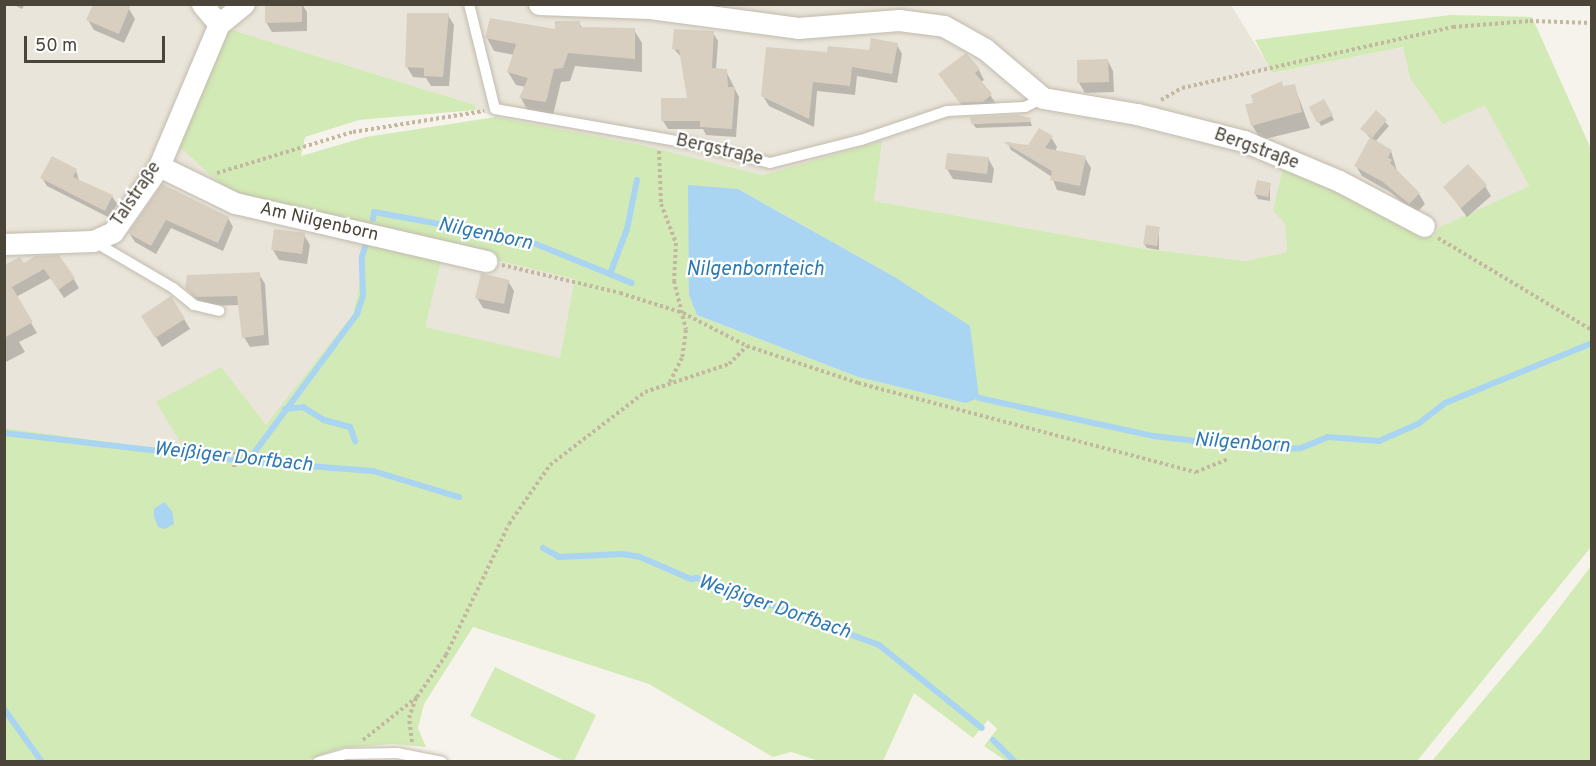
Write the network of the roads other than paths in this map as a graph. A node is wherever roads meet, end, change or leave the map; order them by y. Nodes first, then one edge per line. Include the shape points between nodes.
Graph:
1 (202, 4) edge
2 (244, 4) edge
3 (469, 4) edge
4 (539, 4) edge
5 (219, 24) junction
6 (1043, 98) junction
7 (159, 166) junction
8 (1424, 226) road end
9 (93, 241) junction
10 (4, 244) edge
11 (486, 261) road end
12 (219, 311) dead end
13 (318, 762) edge
14 (442, 762) edge

1 - 5 street
2 - 5 street, Talstraße
3 - 6 lane, Bergstraße via 495,108 770,163 947,111 1025,108
4 - 6 street via 650,8 798,28 899,20 944,26 985,49
5 - 7 street, Talstraße
6 - 8 street, Bergstraße via 1137,114 1244,141 1340,181
7 - 9 street, Talstraße via 113,232
7 - 11 street, Am Nilgenborn via 235,203
9 - 10 street, Talstraße
9 - 12 lane via 173,288 194,306
13 - 14 lane via 346,754 397,753

